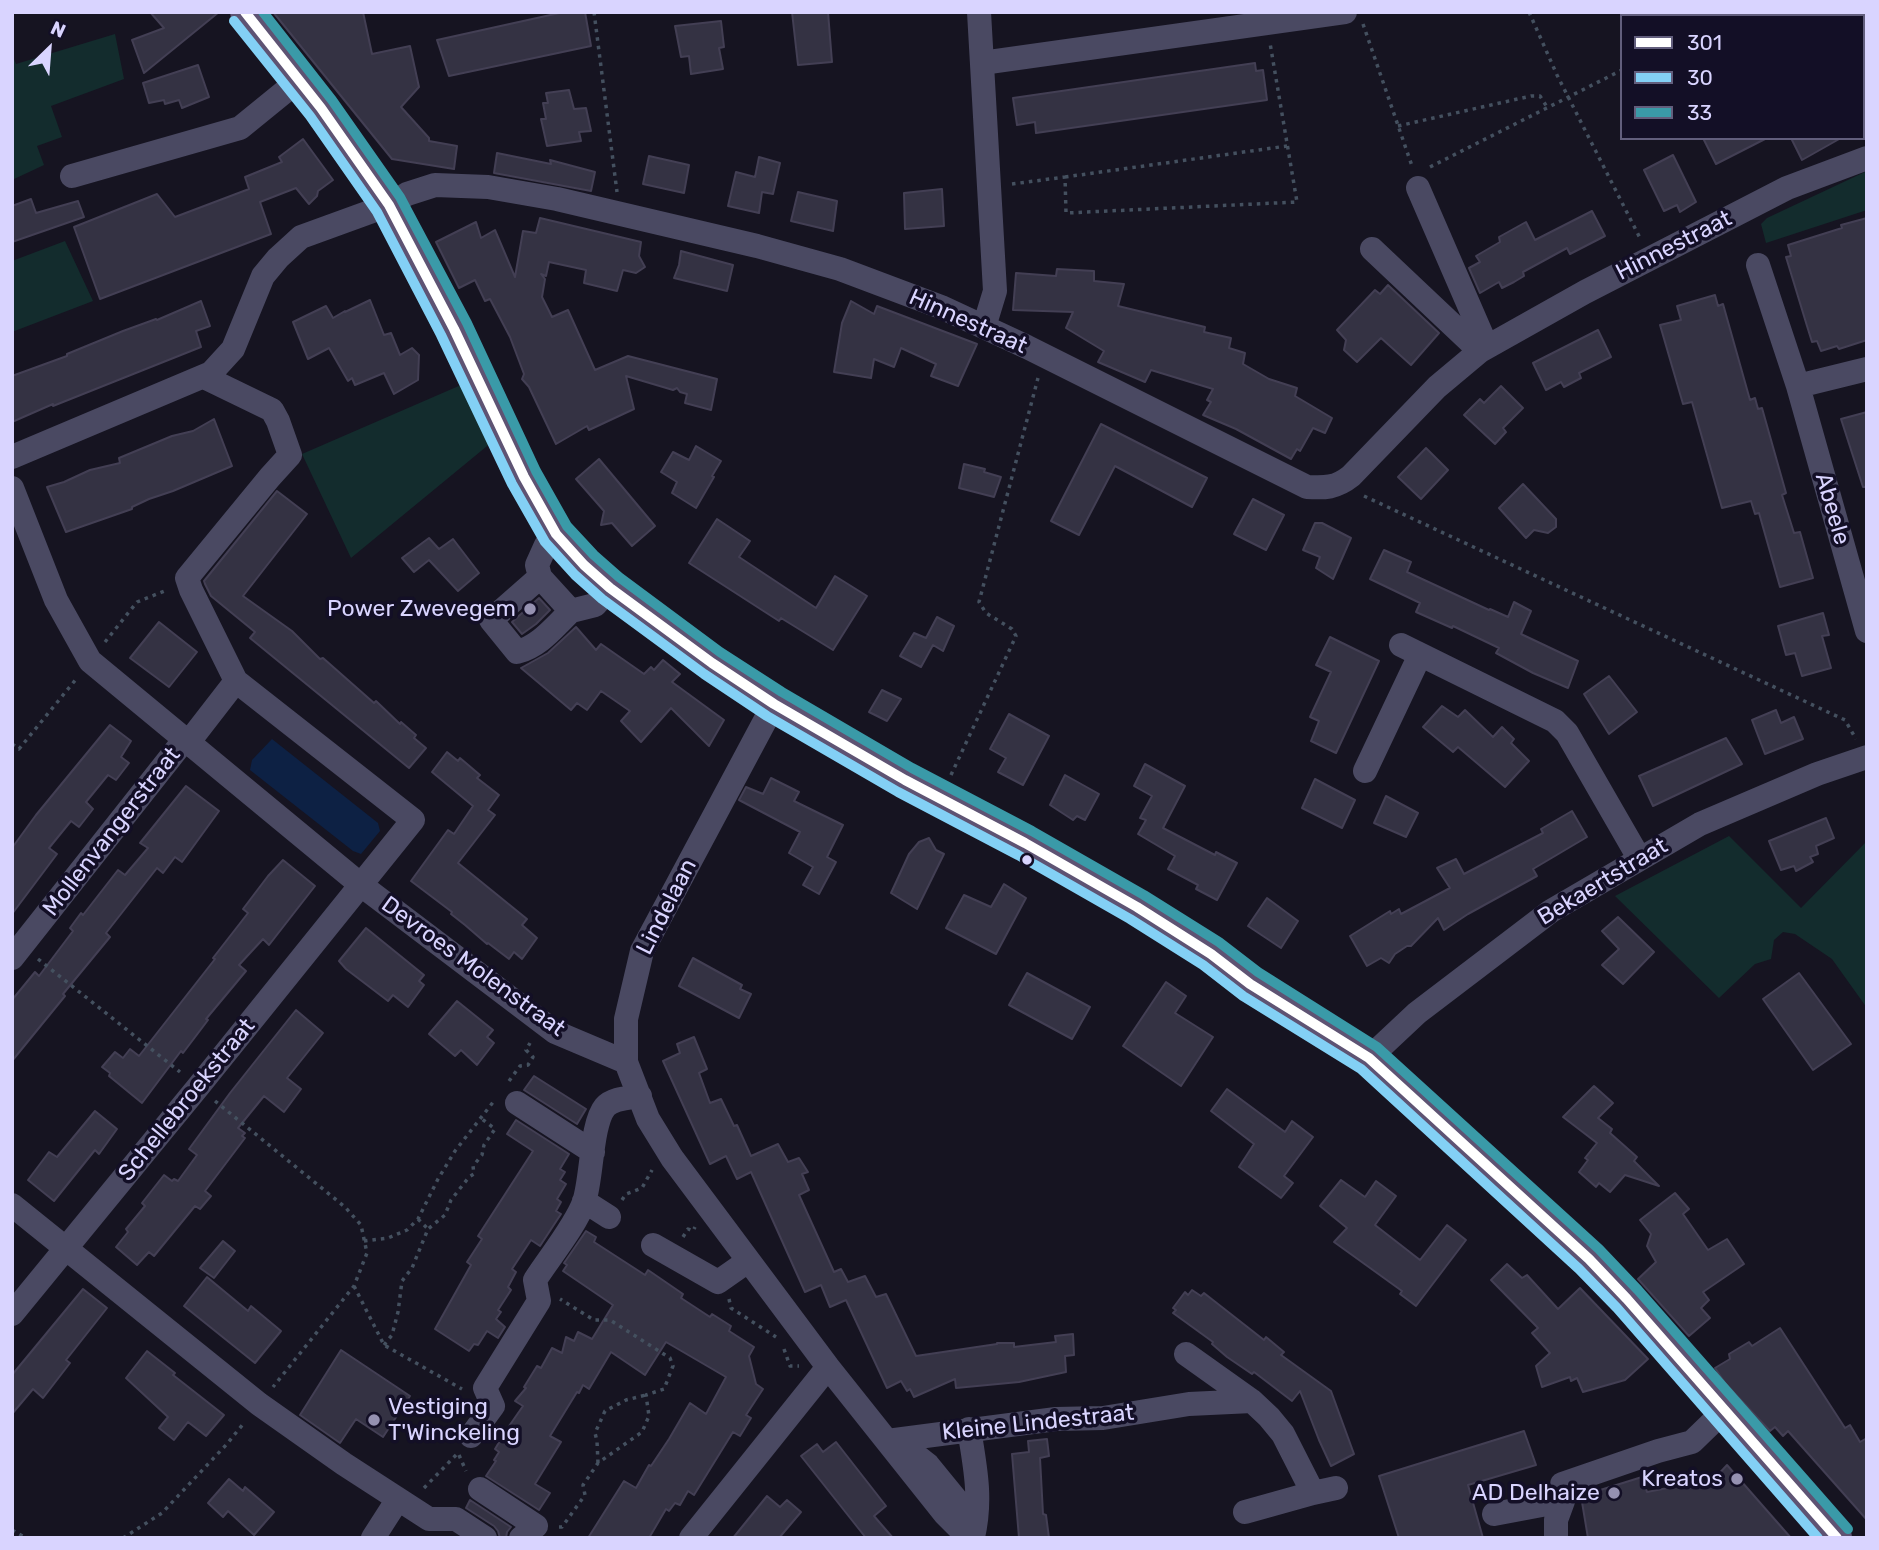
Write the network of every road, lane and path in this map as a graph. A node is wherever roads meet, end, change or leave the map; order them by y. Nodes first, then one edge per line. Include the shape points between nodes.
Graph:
1 (244, 12) edge
2 (594, 12) edge
3 (979, 12) edge
4 (1345, 12) edge
5 (1359, 12) edge
6 (1529, 12) edge
7 (1267, 23) junction
8 (982, 63) junction
9 (1620, 71) edge
10 (299, 80) junction
11 (1568, 97) junction
12 (1547, 107) junction
13 (1398, 126) junction
14 (1287, 146) junction
15 (1867, 158) edge
16 (72, 176) dead end
17 (1065, 177) junction
18 (1417, 181) junction
19 (989, 187) junction
20 (389, 205) junction
21 (620, 215) junction
22 (1372, 249) dead end
23 (1650, 258) junction
24 (1758, 265) dead end
25 (984, 327) junction
26 (1484, 349) junction
27 (1044, 355) junction
28 (1867, 369) edge
29 (204, 377) junction
30 (1798, 386) junction
31 (12, 457) edge
32 (1340, 485) junction
33 (12, 488) edge
34 (556, 534) junction
35 (540, 577) junction
36 (187, 578) junction
37 (610, 587) junction
38 (571, 611) junction
39 (1867, 631) edge
40 (90, 661) junction
41 (236, 681) junction
42 (774, 704) junction
43 (186, 741) junction
44 (12, 744) edge
45 (1864, 752) edge
46 (1366, 771) dead end
47 (940, 798) junction
48 (1639, 858) junction
49 (361, 886) junction
50 (17, 952) edge
51 (542, 1023) junction
52 (1369, 1058) junction
53 (626, 1062) junction
54 (198, 1087) junction
55 (508, 1093) junction
56 (640, 1097) junction
57 (482, 1118) junction
58 (665, 1147) junction
59 (593, 1152) junction
60 (584, 1201) junction
61 (12, 1205) edge
62 (708, 1207) junction
63 (609, 1217) joint
64 (418, 1219) junction
65 (428, 1229) junction
66 (364, 1241) junction
67 (64, 1248) junction
68 (663, 1251) joint
69 (748, 1261) junction
70 (537, 1285) junction
71 (354, 1286) junction
72 (723, 1286) junction
73 (12, 1314) edge
74 (384, 1345) junction
75 (1186, 1354) dead end
76 (828, 1367) junction
77 (1210, 1371) junction
78 (646, 1395) junction
79 (1252, 1401) junction
80 (259, 1404) junction
81 (1189, 1404) junction
82 (493, 1406) junction
83 (1724, 1411) junction
84 (969, 1429) junction
85 (471, 1436) joint
86 (887, 1441) junction
87 (598, 1463) junction
88 (480, 1489) dead end
89 (1563, 1501) junction
90 (403, 1502) junction
91 (1245, 1512) dead end
92 (1494, 1514) dead end
93 (12, 1530) edge
94 (528, 1532) edge
95 (26, 1538) edge
96 (123, 1538) edge
97 (373, 1538) edge
98 (485, 1538) edge
99 (691, 1538) edge
100 (971, 1538) edge
101 (1556, 1538) edge
102 (1836, 1538) edge

1 - 10 main road
2 - 21 path
3 - 8 street
4 - 7 street
5 - 13 path
6 - 11 path
7 - 8 street
7 - 14 path
8 - 19 street
9 - 11 path
10 - 16 street via 240,128
10 - 20 main road
11 - 12 path
11 - 23 path
12 - 13 path via 1541,96 1531,96
12 - 18 path
13 - 18 path
14 - 17 path
14 - 17 path via 1297,202 1066,213
15 - 23 street, Hinnestraat via 1787,188
17 - 19 path
18 - 26 street
19 - 25 street via 995,291
20 - 21 street, Hinnestraat via 407,194 448,185 556,199
20 - 29 street, Hinnestraat via 301,237 278,258 263,276 233,349
20 - 34 main road
21 - 25 street, Hinnestraat via 840,269
22 - 26 street
23 - 26 street, Hinnestraat
24 - 30 street, Abeele
25 - 27 street, Hinnestraat
26 - 32 street, Hinnestraat via 1437,387
27 - 32 street, Hinnestraat via 1307,487
27 - 47 path via 979,602 1016,636
28 - 30 street
29 - 31 street
29 - 36 street via 272,410 290,455
30 - 39 street, Abeele
32 - 45 path via 1845,720
33 - 40 street, Devroes Molenstraat via 56,600
34 - 35 street via 537,565
34 - 37 main road
35 - 38 street
35 - 38 street via 491,620 517,652 540,641
36 - 40 path via 136,602
36 - 41 street
37 - 38 street via 595,605
37 - 42 main road
40 - 43 street, Devroes Molenstraat
40 - 44 path via 19,749
41 - 43 street
41 - 49 street, Devroes Molenstraat via 413,820
42 - 47 main road
42 - 53 street, Lindelaan via 642,951 626,1019
43 - 49 street, Devroes Molenstraat
43 - 50 street, Mollenvangerstraat
45 - 48 street, Bekaertstraat via 1700,824
46 - 48 street via 1410,650 1555,721 1567,733
47 - 52 main road via 1137,907
48 - 52 street, Bekaertstraat via 1521,933 1417,1013
49 - 51 street, Devroes Molenstraat
49 - 54 street, Schellebroekstraat
50 - 54 path
51 - 53 street, Devroes Molenstraat
51 - 55 path via 526,1050 533,1057 528,1065 520,1066
52 - 83 main road via 1589,1259
53 - 56 street, Lindelaan
54 - 66 path via 345,1207 361,1225
54 - 67 street, Schellebroekstraat
55 - 57 path
55 - 59 street
56 - 58 street, Lindelaan
56 - 59 street via 613,1101 604,1108
57 - 64 path via 455,1151
57 - 65 path via 495,1129 473,1166 474,1174 451,1200 445,1215
58 - 62 street, Lindelaan
58 - 63 path via 642,1188 626,1194
59 - 60 street
60 - 63 street
60 - 70 street
61 - 67 street
62 - 68 path via 693,1231 688,1228
62 - 69 street, Lindelaan
64 - 65 path
64 - 66 path via 388,1238
65 - 74 path via 412,1268 401,1281 392,1335
66 - 71 path via 367,1253
67 - 73 street, Schellebroekstraat
67 - 80 street
68 - 72 street
69 - 72 street
69 - 76 street, Lindelaan
70 - 78 path via 594,1320 610,1320 670,1357 673,1366 664,1389
70 - 82 street via 539,1301 485,1388
71 - 74 path
71 - 80 path
72 - 76 path via 731,1308 782,1341 790,1366
74 - 82 path
75 - 77 street
76 - 86 street, Lindelaan
76 - 99 street
77 - 79 street
77 - 81 street via 1200,1380
78 - 87 path via 649,1416 642,1432
78 - 87 path via 605,1411 595,1433
79 - 81 street, Kleine Lindestraat
79 - 91 street via 1324,1490
80 - 90 street
80 - 96 path via 162,1513
81 - 84 street, Kleine Lindestraat via 1103,1418
82 - 85 street
83 - 89 street via 1692,1442 1562,1484
83 - 102 main road
84 - 86 street, Kleine Lindestraat
84 - 100 street, Lindelaan via 978,1489 978,1517
85 - 90 path via 467,1445
86 - 100 street, Lindelaan via 928,1465 959,1503
87 - 94 path via 583,1485 586,1495 562,1527
88 - 94 street
89 - 92 street
89 - 101 street
90 - 97 street
90 - 98 street via 429,1519 456,1518
93 - 95 path

